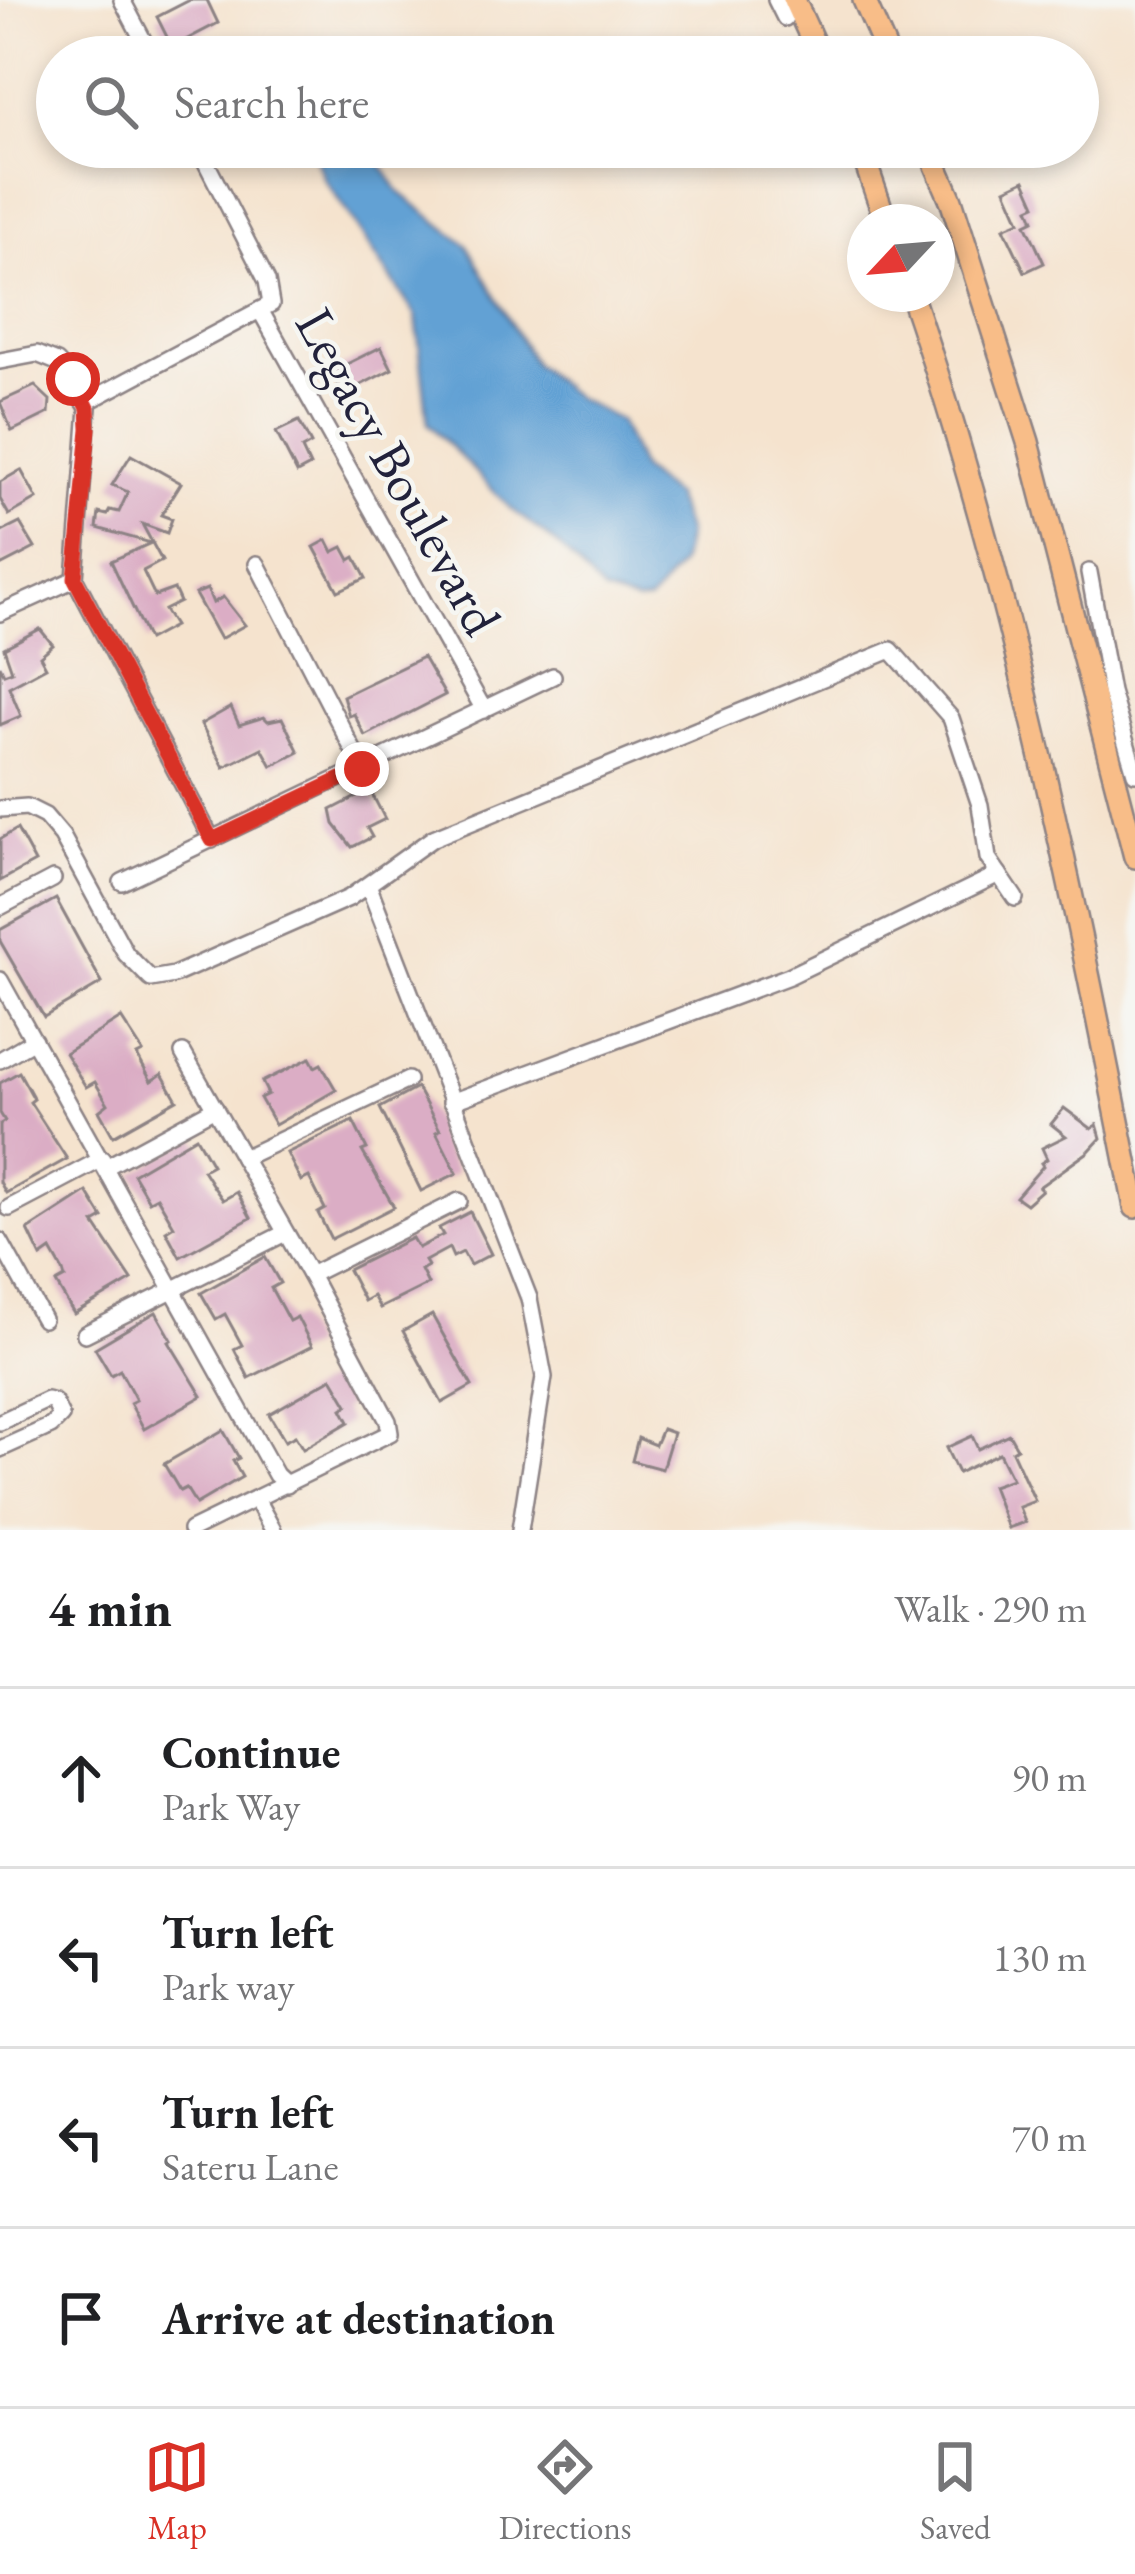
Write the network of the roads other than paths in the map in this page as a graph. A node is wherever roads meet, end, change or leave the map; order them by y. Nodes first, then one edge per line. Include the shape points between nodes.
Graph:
1 (122, 0) edge
2 (776, 0) edge
3 (864, 0) edge
4 (789, 9) edge
5 (141, 36) edge
6 (806, 36) edge
7 (880, 36) edge
8 (209, 168) edge
9 (867, 168) edge
10 (937, 168) edge
11 (880, 204) edge
12 (260, 310) junction
13 (917, 312) edge
14 (0, 362) edge
15 (87, 406) junction
16 (257, 564) dead end
17 (1089, 572) dead end
18 (75, 579) junction
19 (0, 614) edge
20 (553, 676) dead end
21 (484, 710) junction
22 (362, 769) junction
23 (1135, 773) edge
24 (0, 809) edge
25 (212, 840) junction
26 (1135, 857) edge
27 (999, 874) junction
28 (53, 879) dead end
29 (122, 882) dead end
30 (369, 887) junction
31 (1015, 898) dead end
32 (0, 907) edge
33 (0, 980) edge
34 (34, 1040) junction
35 (183, 1053) dead end
36 (0, 1060) edge
37 (408, 1080) dead end
38 (451, 1102) junction
39 (215, 1108) junction
40 (243, 1158) junction
41 (104, 1163) junction
42 (459, 1201) dead end
43 (9, 1208) dead end
44 (1135, 1208) edge
45 (286, 1233) junction
46 (0, 1241) edge
47 (310, 1275) junction
48 (176, 1290) junction
49 (43, 1319) dead end
50 (85, 1334) dead end
51 (0, 1422) edge
52 (0, 1449) edge
53 (287, 1485) junction
54 (256, 1499) junction
55 (191, 1530) edge
56 (273, 1530) edge
57 (520, 1530) edge

1 - 5 street
2 - 4 street
3 - 7 highway
4 - 6 highway
8 - 12 street, Legacy Boulevard via 267,281 271,304
9 - 11 highway
10 - 26 highway via 1028,442
12 - 15 street
12 - 21 street, Legacy Boulevard
13 - 44 highway via 1006,606
14 - 15 street via 37,354 57,362
15 - 18 street
16 - 22 street
17 - 23 street
18 - 19 street
18 - 25 street
20 - 21 street
21 - 22 street
22 - 25 street
24 - 30 street via 45,815 126,954 151,979 174,976
25 - 29 street
27 - 30 street via 950,718 891,650 433,838
27 - 31 street
27 - 38 street via 789,976
28 - 32 street
30 - 38 street
33 - 34 street
34 - 36 street
34 - 41 street
35 - 39 street
37 - 40 street
38 - 57 street via 529,1298 544,1377
39 - 40 street
39 - 41 street
40 - 45 street
41 - 43 street
41 - 48 street
42 - 47 street
45 - 47 street
45 - 48 street
46 - 49 street
47 - 53 street via 390,1433
48 - 50 street
48 - 53 street
51 - 52 street via 47,1400 61,1416
53 - 54 street
54 - 55 street
54 - 56 street

